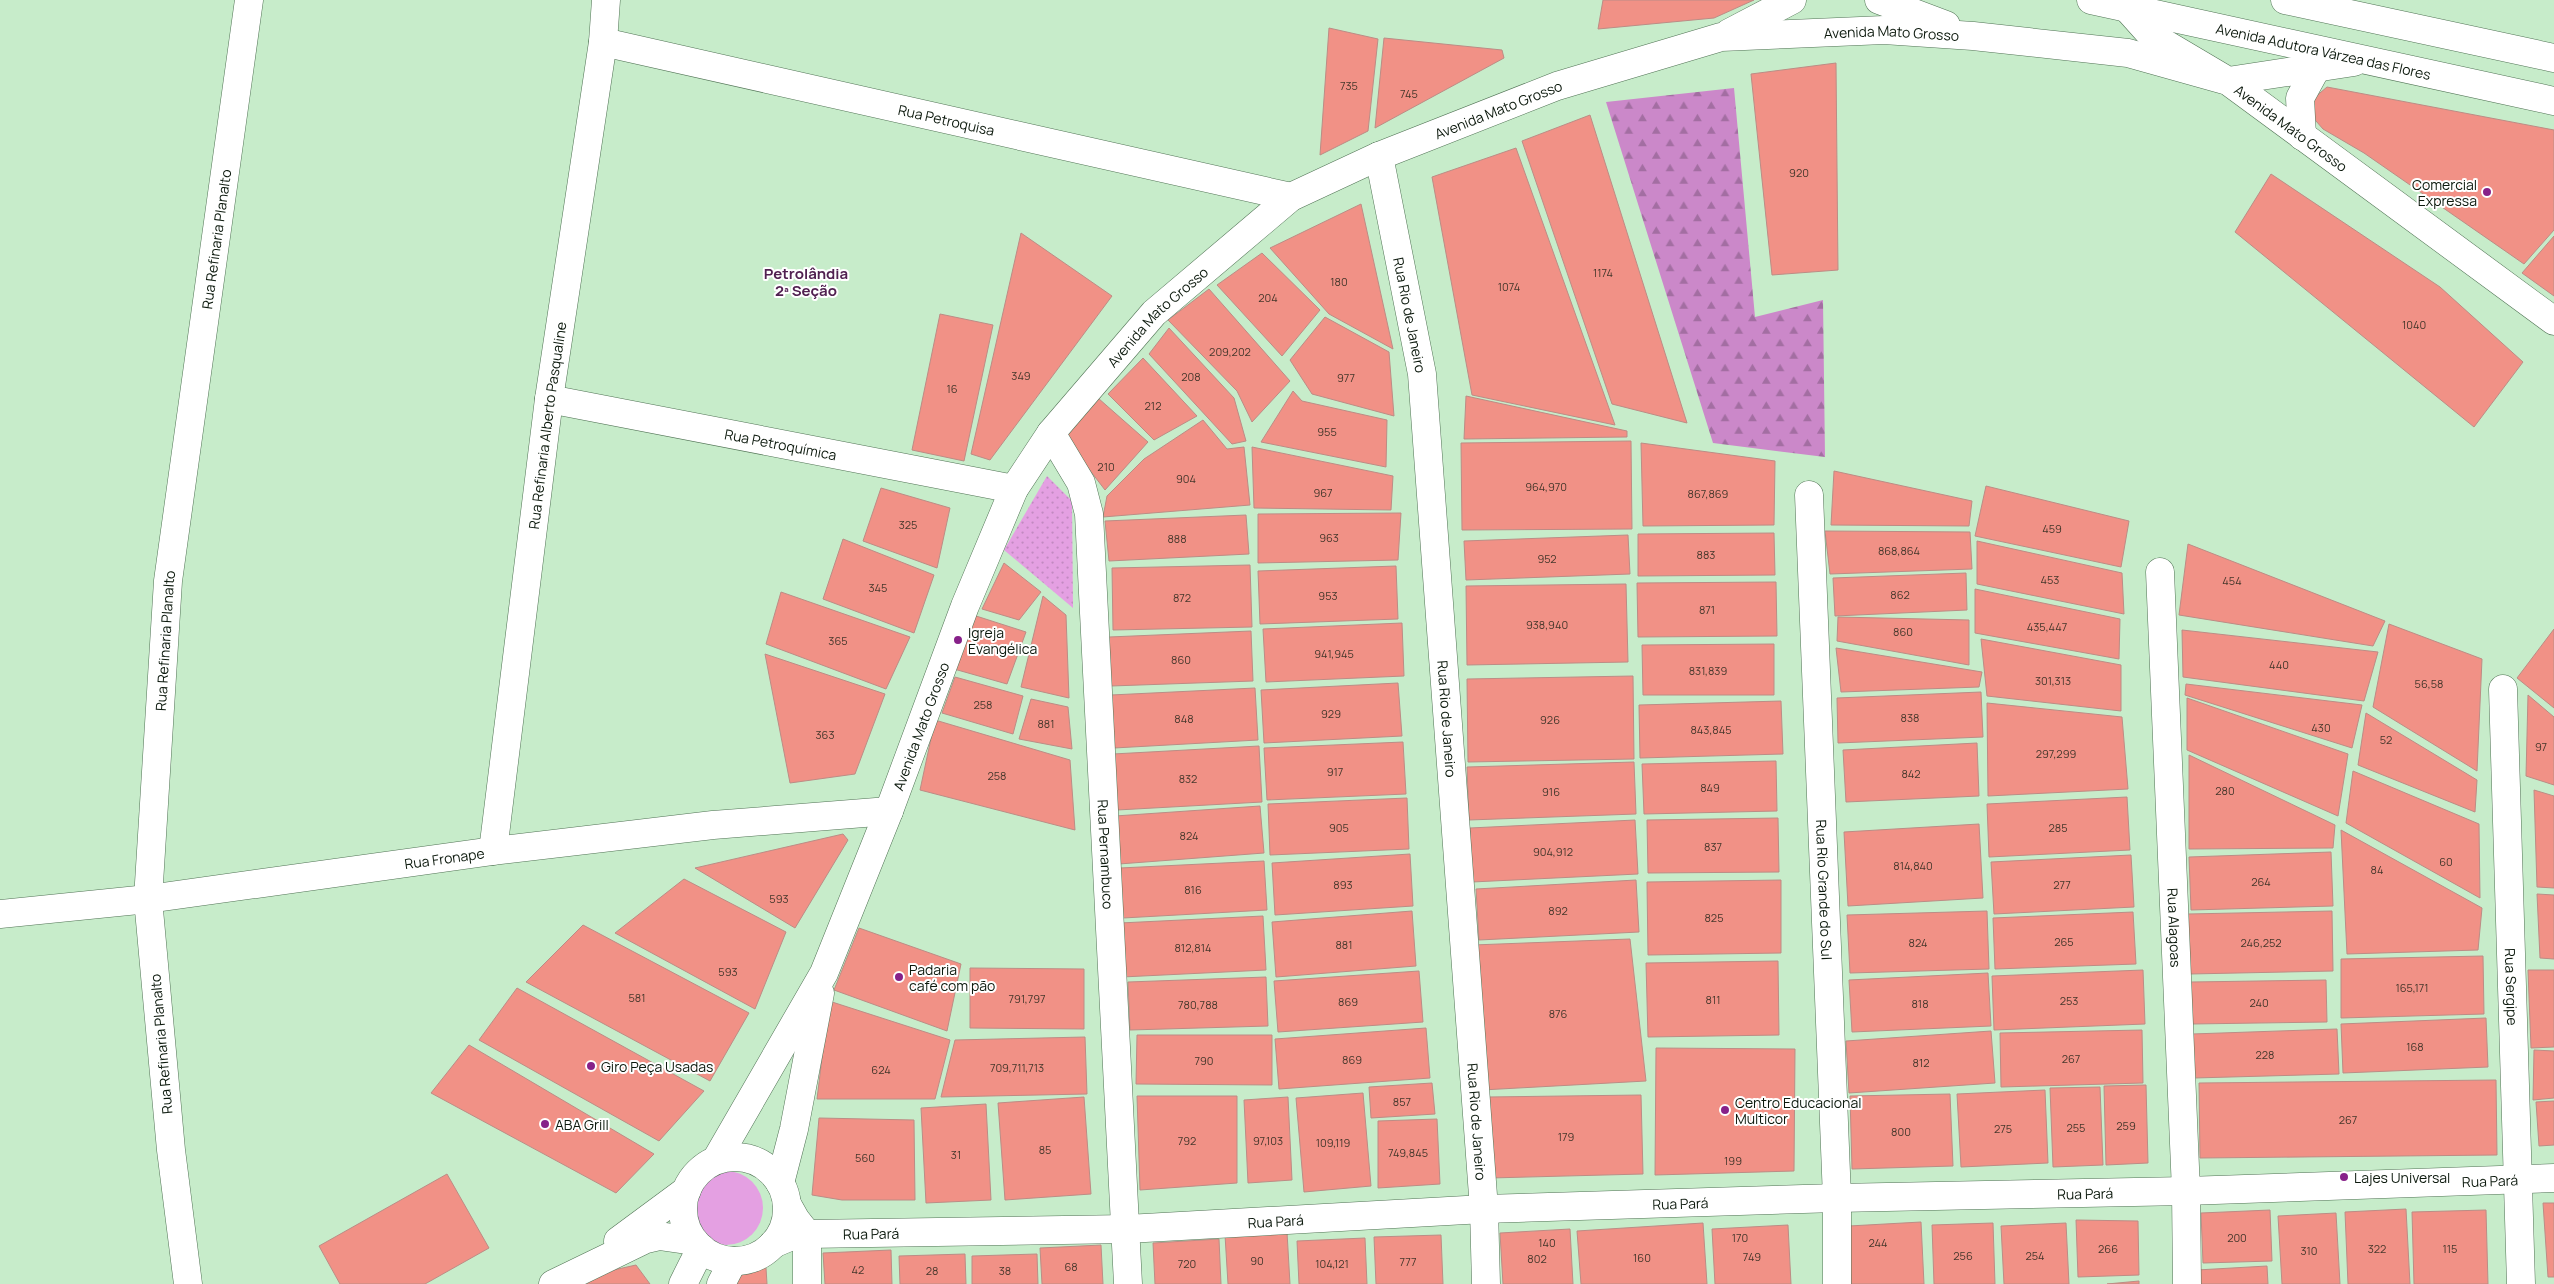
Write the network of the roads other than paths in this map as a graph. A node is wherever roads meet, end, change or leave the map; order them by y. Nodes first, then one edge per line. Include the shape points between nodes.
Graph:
1 (249, 0) edge
2 (606, 0) edge
3 (1792, 0) edge
4 (1879, 0) edge
5 (2091, 0) edge
6 (2285, 0) edge
7 (2126, 8) junction
8 (1972, 36) junction
9 (1721, 37) junction
10 (603, 42) junction
11 (2554, 58) edge
12 (2370, 59) junction
13 (2317, 67) junction
14 (2228, 81) junction
15 (2554, 101) edge
16 (2302, 136) junction
17 (1379, 156) junction
18 (1291, 196) junction
19 (2554, 320) edge
20 (549, 399) junction
21 (1051, 433) junction
22 (1014, 489) junction
23 (1809, 495) dead end
24 (2160, 572) dead end
25 (2503, 689) dead end
26 (889, 811) junction
27 (493, 851) junction
28 (148, 898) junction
29 (0, 914) edge
30 (824, 973) junction
31 (716, 1160) junction
32 (2554, 1178) edge
33 (2518, 1180) junction
34 (687, 1190) junction
35 (2186, 1191) junction
36 (783, 1193) junction
37 (1837, 1198) junction
38 (1484, 1209) junction
39 (1127, 1229) junction
40 (807, 1234) junction
41 (697, 1244) junction
42 (773, 1244) junction
43 (727, 1272) edge
44 (563, 1279) edge
45 (188, 1284) edge
46 (683, 1284) edge
47 (808, 1284) edge
48 (1128, 1284) edge
49 (1486, 1284) edge
50 (1837, 1284) edge
51 (2187, 1284) edge
52 (2520, 1284) edge

1 - 28 main road, Rua Refinaria Planalto via 168,581
2 - 10 main road, Rua Refinaria Alberto Pasqualine
3 - 9 main road
4 - 8 main road
5 - 7 main road, Avenida Adutora Várzea das Flores
6 - 11 main road
7 - 12 main road, Avenida Adutora Várzea das Flores
7 - 14 main road via 2152,36
8 - 9 main road, Avenida Mato Grosso via 1884,30
8 - 14 main road, Avenida Mato Grosso via 2128,52
9 - 17 main road, Avenida Mato Grosso via 1557,86
10 - 18 main road, Rua Petroquisa
10 - 20 main road, Rua Refinaria Alberto Pasqualine
12 - 13 main road
12 - 15 main road, Avenida Adutora Várzea das Flores
13 - 14 main road
13 - 16 main road via 2300,98
14 - 16 main road, Avenida Mato Grosso
16 - 19 main road, Avenida Mato Grosso
17 - 18 main road, Avenida Mato Grosso
17 - 38 main road, Rua Rio de Janeiro via 1422,374
18 - 21 main road, Avenida Mato Grosso via 1154,313
20 - 22 main road, Rua Petroquímica
20 - 27 main road, Rua Refinaria Alberto Pasqualine
21 - 22 main road, Avenida Mato Grosso
21 - 39 main road, Rua Pernambuco via 1081,483 1089,514
22 - 26 main road, Avenida Mato Grosso via 965,606
23 - 37 main road, Rua Rio Grande do Sul
24 - 35 main road, Rua Alagoas
25 - 33 main road, Rua Sergipe
26 - 27 main road, Rua Fronape via 713,825
26 - 30 main road, Avenida Mato Grosso
27 - 28 main road, Rua Fronape
28 - 29 main road, Rua Fronape
28 - 45 main road, Rua Refinaria Planalto via 171,1150
30 - 31 main road
30 - 36 main road
31 - 34 main road via 698,1173
31 - 36 main road via 731,1157 752,1160 771,1172
32 - 33 main road, Rua Pará
33 - 35 main road, Rua Pará
33 - 52 main road, Rua Sergipe
34 - 41 main road via 683,1217
34 - 44 main road
35 - 37 main road, Rua Pará
35 - 51 main road, Rua Alagoas
36 - 40 main road
36 - 42 main road via 786,1219
37 - 38 main road, Rua Pará
37 - 50 main road, Rua Rio Grande do Sul
38 - 39 main road, Rua Pará
38 - 49 main road, Rua Rio de Janeiro
39 - 40 main road, Rua Pará
39 - 48 main road, Rua Pernambuco
40 - 42 main road, Rua Pará
40 - 47 main road
41 - 43 main road
41 - 44 main road via 659,1236 646,1239
41 - 46 main road
42 - 43 main road

